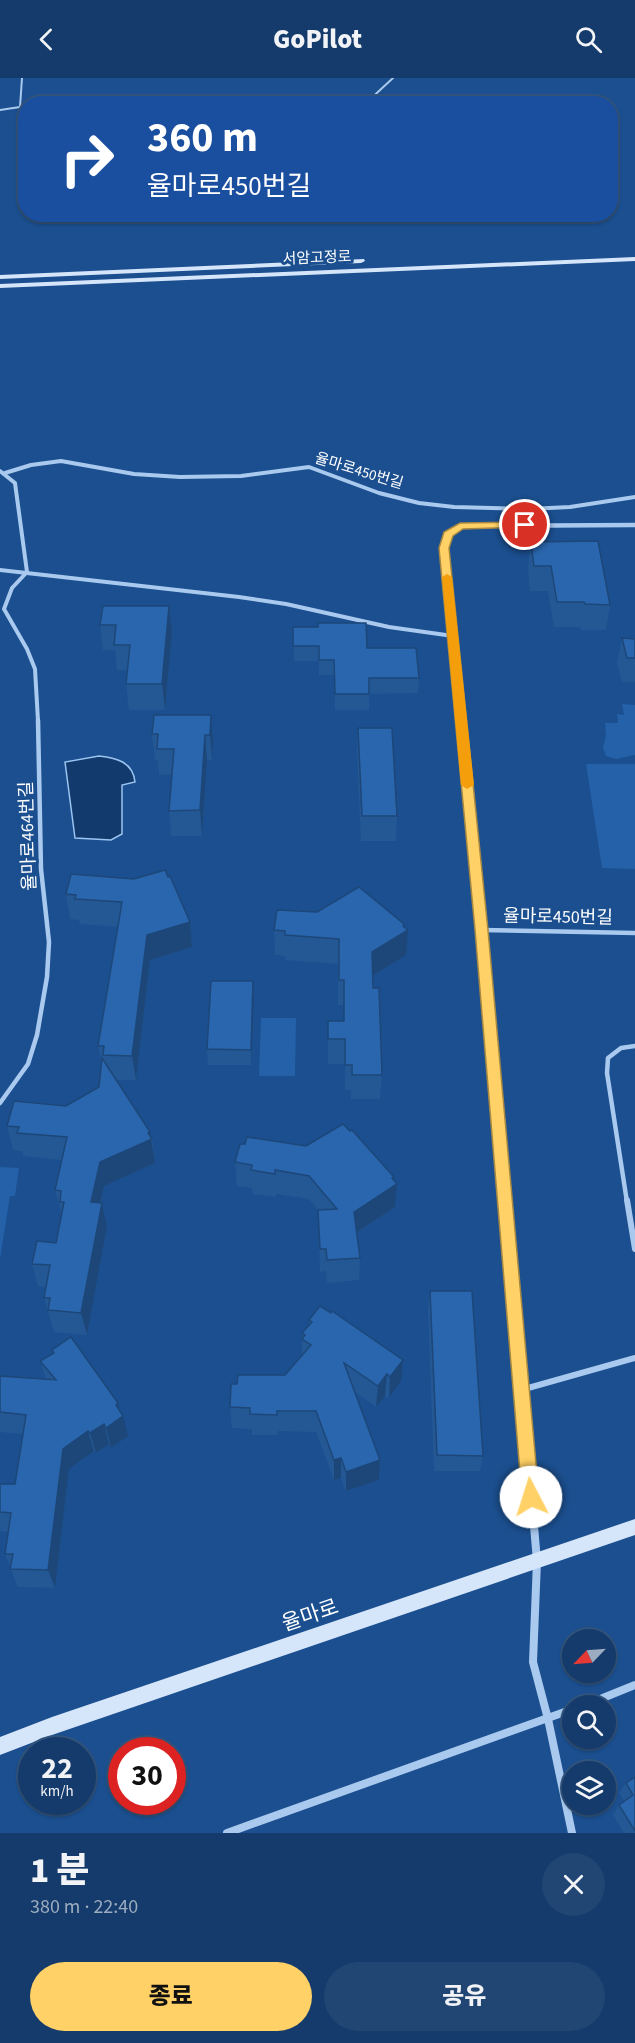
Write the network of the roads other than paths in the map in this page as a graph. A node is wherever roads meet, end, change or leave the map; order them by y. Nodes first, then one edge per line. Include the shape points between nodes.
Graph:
1 (22, 78) edge
2 (393, 78) edge
3 (21, 96) edge
4 (373, 96) edge
5 (18, 107) edge
6 (0, 110) edge
7 (635, 252) edge
8 (635, 259) edge
9 (366, 261) dead end
10 (378, 261) dead end
11 (0, 277) edge
12 (0, 286) edge
13 (2, 472) edge
14 (635, 497) edge
15 (635, 525) edge
16 (0, 570) edge
17 (27, 572) junction
18 (453, 636) junction
19 (482, 930) junction
20 (635, 933) edge
21 (635, 1046) edge
22 (0, 1103) edge
23 (635, 1249) edge
24 (635, 1358) edge
25 (521, 1390) junction
26 (635, 1527) edge
27 (537, 1561) junction
28 (635, 1685) edge
29 (610, 1695) edge
30 (562, 1713) edge
31 (548, 1719) junction
32 (0, 1746) edge
33 (227, 1833) edge
34 (572, 1833) edge

1 - 3 lane
2 - 4 lane
5 - 6 lane
7 - 10 main road, 서암고정로
8 - 12 main road, 서암고정로
9 - 11 main road, 서암고정로
13 - 14 lane, 율마로450번길 via 61,461 134,474 180,477 241,477 309,467 379,493 454,507 570,507
13 - 17 lane via 15,483
15 - 18 street, 율마로450번길 via 460,526 448,534 444,548
16 - 17 lane
17 - 18 lane via 286,604 389,627
17 - 22 lane, 율마로464번길 via 16,580 4,609 35,669 42,879 49,942 37,1035 28,1064
18 - 19 street, 율마로450번길
19 - 20 lane, 율마로450번길
19 - 25 street, 율마로450번길
21 - 23 lane via 621,1048 608,1058 607,1073
24 - 25 lane
25 - 27 street, 율마로450번길
26 - 27 main road, 율마로
27 - 31 street, 율마로450번길 via 533,1662
27 - 32 main road, 율마로
28 - 29 street
30 - 31 street
31 - 33 street
31 - 34 street, 율마로450번길

